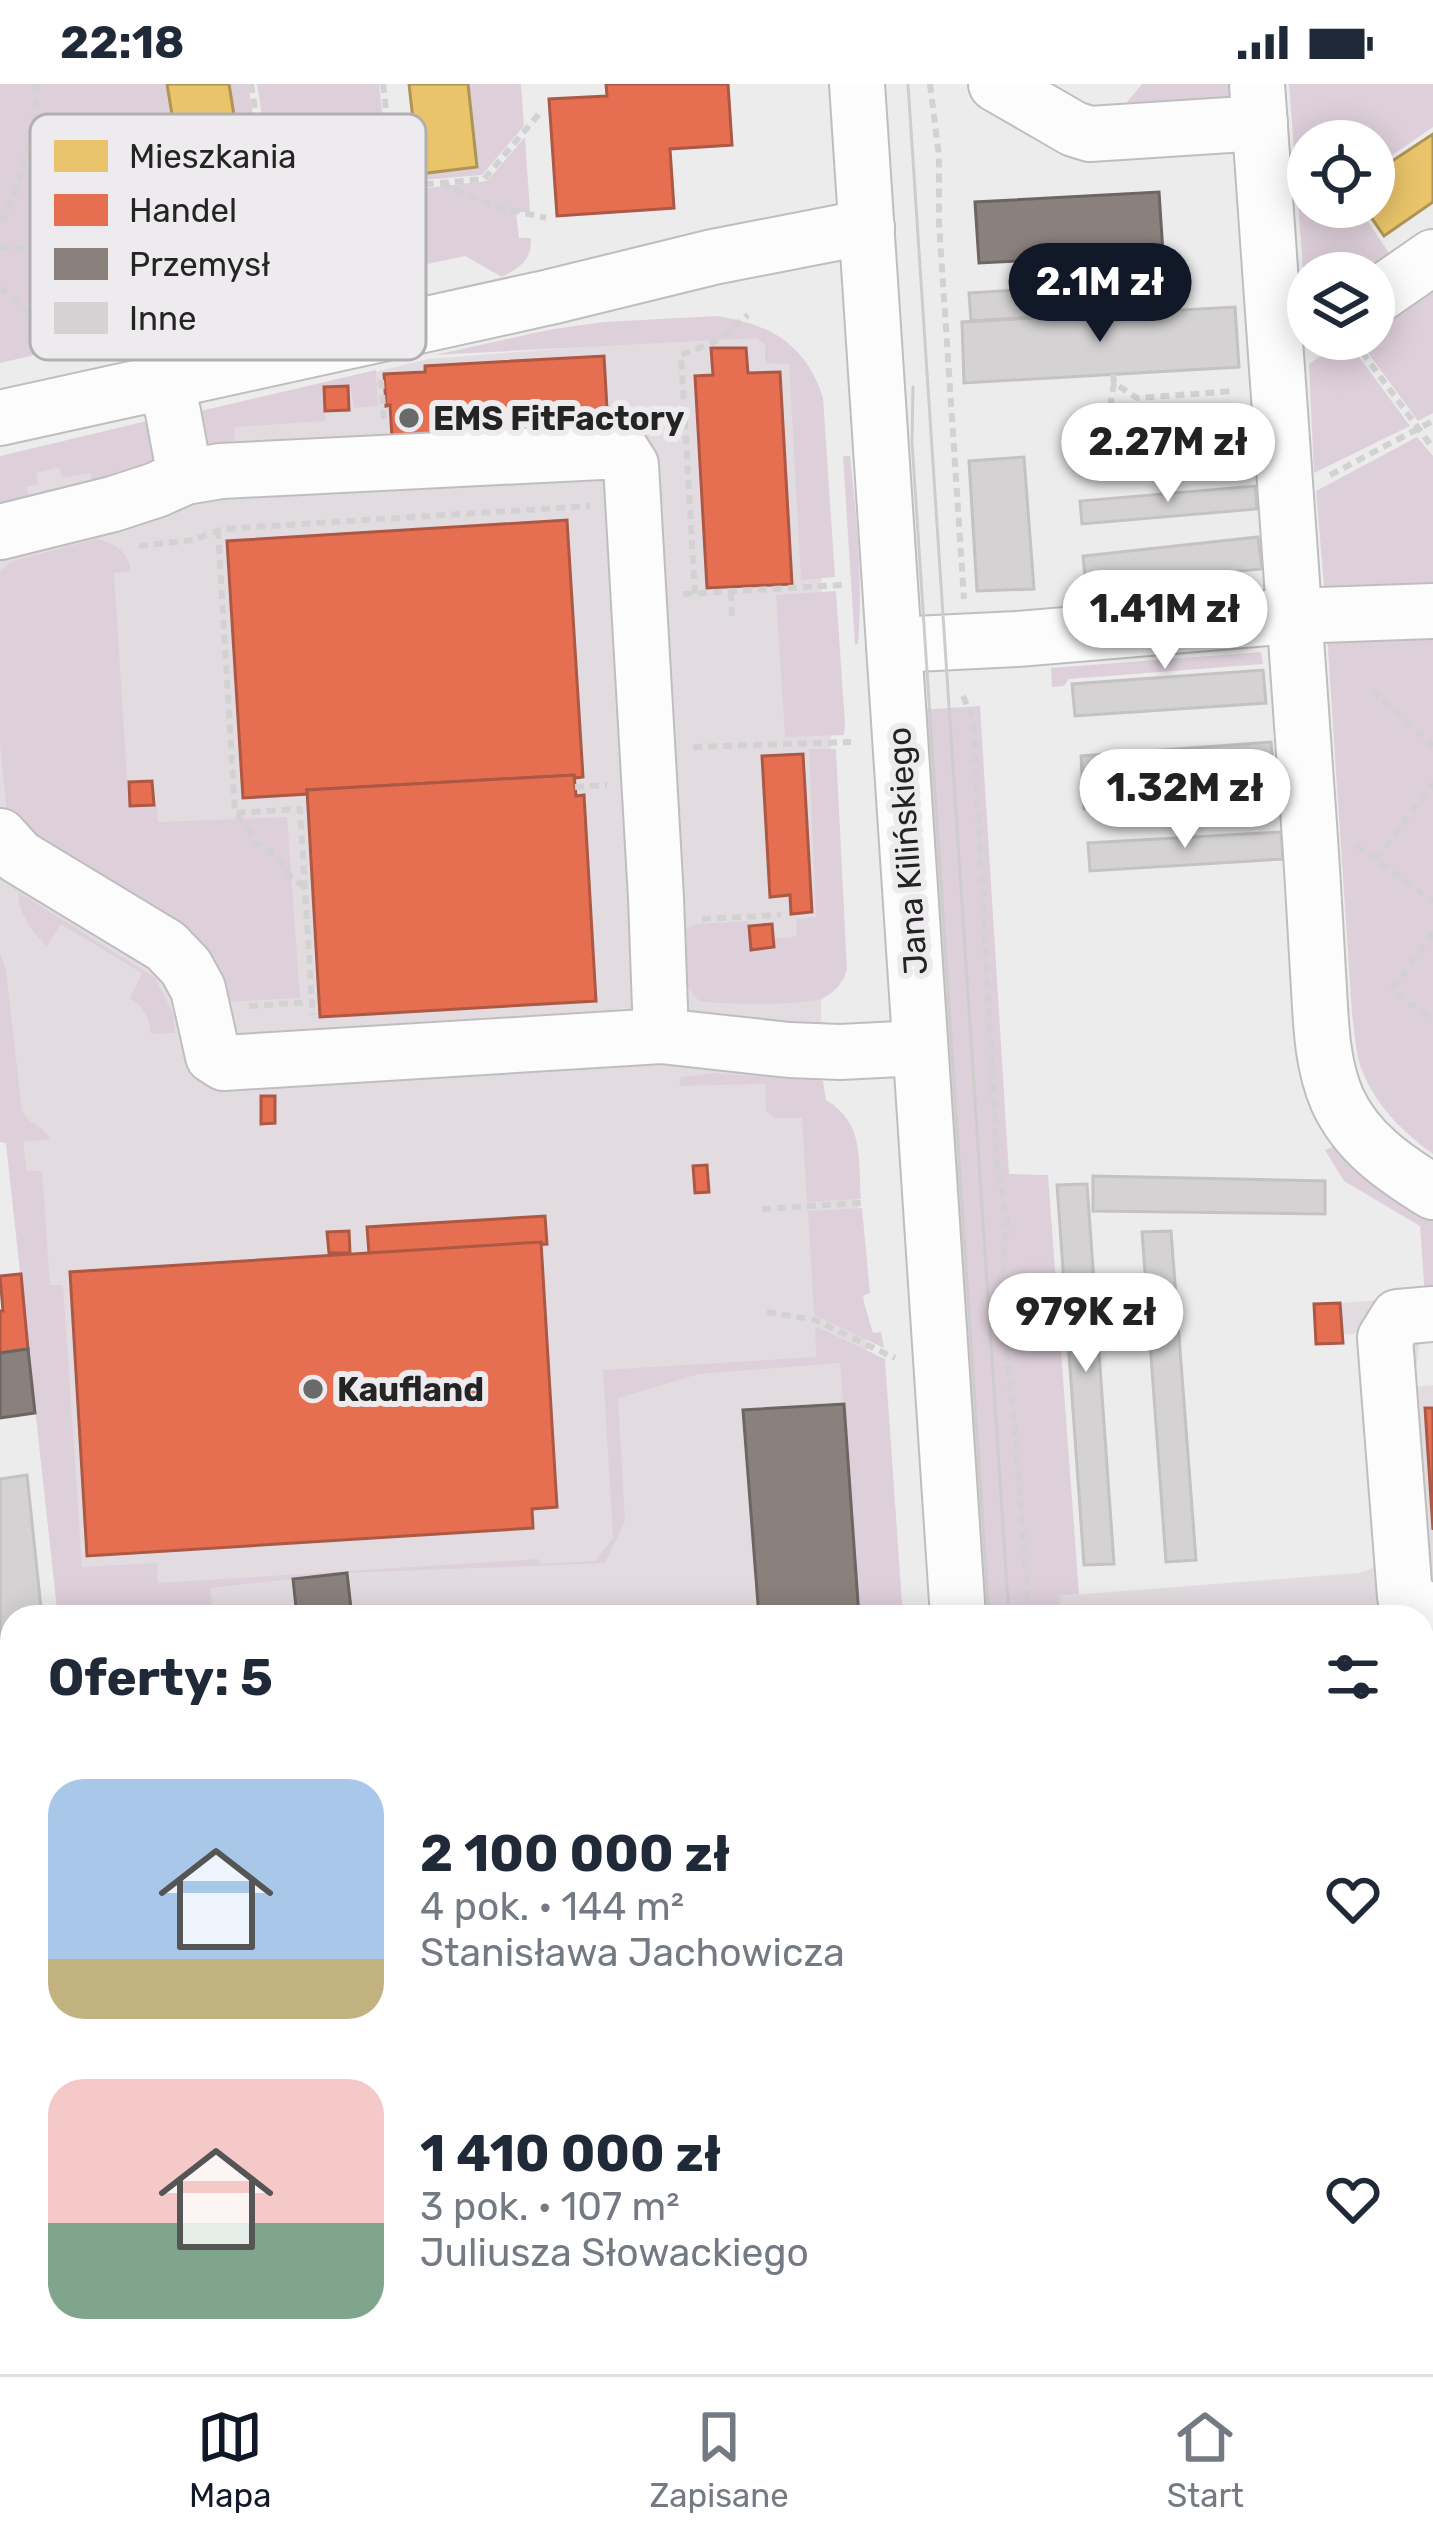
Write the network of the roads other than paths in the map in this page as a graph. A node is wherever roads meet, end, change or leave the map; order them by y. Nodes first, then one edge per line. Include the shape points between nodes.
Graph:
1 (857, 84) edge
2 (995, 84) edge
3 (1258, 104) edge
4 (867, 227) junction
5 (1433, 257) edge
6 (1395, 283) edge
7 (426, 337) edge
8 (261, 360) edge
9 (1289, 364) edge
10 (164, 381) junction
11 (0, 418) edge
12 (185, 477) junction
13 (0, 532) edge
14 (1433, 611) edge
15 (1292, 616) junction
16 (894, 645) junction
17 (0, 836) edge
18 (661, 1036) junction
19 (920, 1048) junction
20 (1433, 1192) edge
21 (1433, 1314) edge
22 (957, 1605) edge
23 (1418, 1605) edge

1 - 4 street, Jana Kilińskiego
2 - 3 street via 1090,134
3 - 9 street
4 - 7 street via 731,253
4 - 16 street, Jana Kilińskiego
5 - 6 street
8 - 10 street
9 - 15 street
10 - 11 street
10 - 12 street
12 - 13 street
12 - 18 street via 622,452 631,465
14 - 15 street
15 - 16 street
15 - 20 street via 1327,1070 1354,1129
16 - 19 street, Jana Kilińskiego
17 - 18 street via 166,946 198,989 213,1056 224,1063
18 - 19 street via 790,1050
19 - 22 street, Jana Kilińskiego
21 - 23 street via 1398,1317 1385,1338 1405,1597

